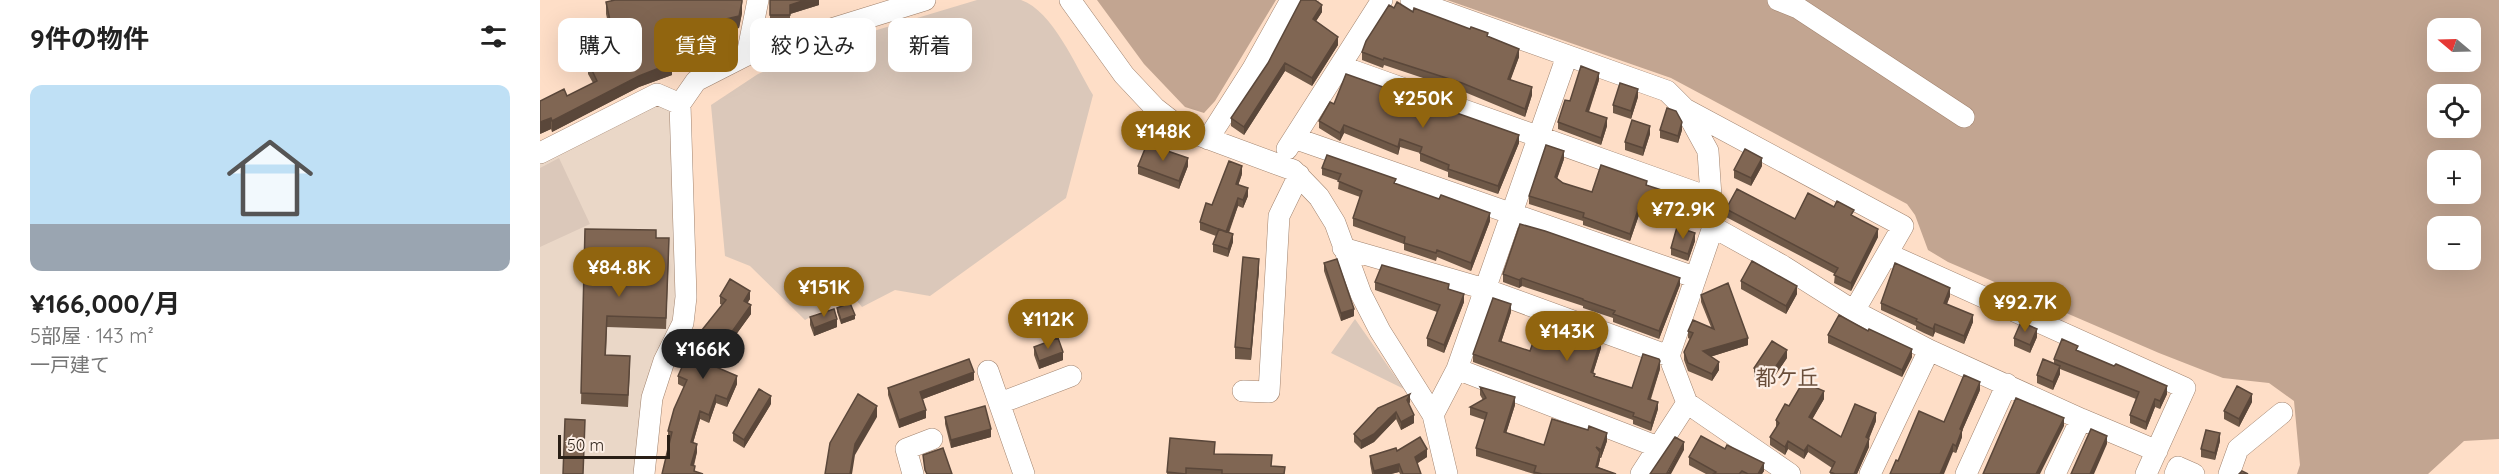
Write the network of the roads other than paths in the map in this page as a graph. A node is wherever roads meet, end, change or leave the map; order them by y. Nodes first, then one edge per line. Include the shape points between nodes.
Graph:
1 (758, 0) edge
2 (925, 0) edge
3 (1070, 0) edge
4 (1291, 0) edge
5 (1382, 0) edge
6 (1411, 0) edge
7 (1778, 0) edge
8 (747, 55) junction
9 (1567, 56) junction
10 (1340, 66) junction
11 (680, 104) junction
12 (1686, 109) junction
13 (1964, 117) dead end
14 (1294, 138) junction
15 (1538, 138) junction
16 (1208, 139) junction
17 (540, 153) edge
18 (1278, 163) junction
19 (1299, 176) junction
20 (1711, 198) junction
21 (1511, 214) junction
22 (1713, 227) junction
23 (1343, 248) junction
24 (1888, 254) junction
25 (1695, 277) junction
26 (1485, 289) junction
27 (1854, 312) junction
28 (1929, 350) junction
29 (1669, 356) junction
30 (1457, 369) junction
31 (988, 371) dead end
32 (1071, 376) dead end
33 (2007, 384) junction
34 (1243, 391) dead end
35 (1000, 403) junction
36 (1687, 403) junction
37 (2282, 413) dead end
38 (1433, 415) junction
39 (2080, 419) junction
40 (932, 439) dead end
41 (1658, 447) junction
42 (2157, 450) junction
43 (1787, 473) edge
44 (644, 474) edge
45 (913, 474) edge
46 (1024, 474) edge
47 (1447, 474) edge
48 (1641, 474) edge
49 (1870, 474) edge
50 (1966, 474) edge
51 (2055, 474) edge
52 (2146, 474) edge
53 (2175, 474) edge
54 (2194, 474) edge
55 (2229, 474) edge

1 - 8 street
2 - 8 street
3 - 16 street via 1124,75 1155,108 1182,129
4 - 16 street
5 - 10 street
6 - 9 street
7 - 13 street via 1798,8
8 - 11 street via 696,81
9 - 12 street via 1666,91
9 - 15 street
10 - 14 street
10 - 15 street
11 - 17 street via 657,94
11 - 44 street via 686,297 683,323 664,361 652,398
12 - 20 street via 1708,151
12 - 24 street via 1903,226
14 - 18 street
14 - 21 street
15 - 20 street
15 - 21 street
16 - 18 street
18 - 19 street
19 - 23 street via 1325,205
19 - 34 street via 1279,216 1269,392
20 - 22 street
21 - 25 street
21 - 26 street
22 - 25 street
22 - 27 street
23 - 26 street
23 - 38 street via 1380,331
24 - 27 street
24 - 42 street via 2185,388
25 - 29 street
26 - 29 street
26 - 30 street
27 - 28 street
28 - 33 street
28 - 49 street
29 - 36 street
30 - 38 street
30 - 41 street
31 - 35 street
32 - 35 street
33 - 39 street
33 - 50 street
35 - 46 street
36 - 41 street
36 - 43 street
37 - 55 street via 2238,449
38 - 47 street
39 - 42 street
39 - 51 street
40 - 45 street via 906,449
41 - 48 street
42 - 52 street
53 - 54 street via 2178,467

